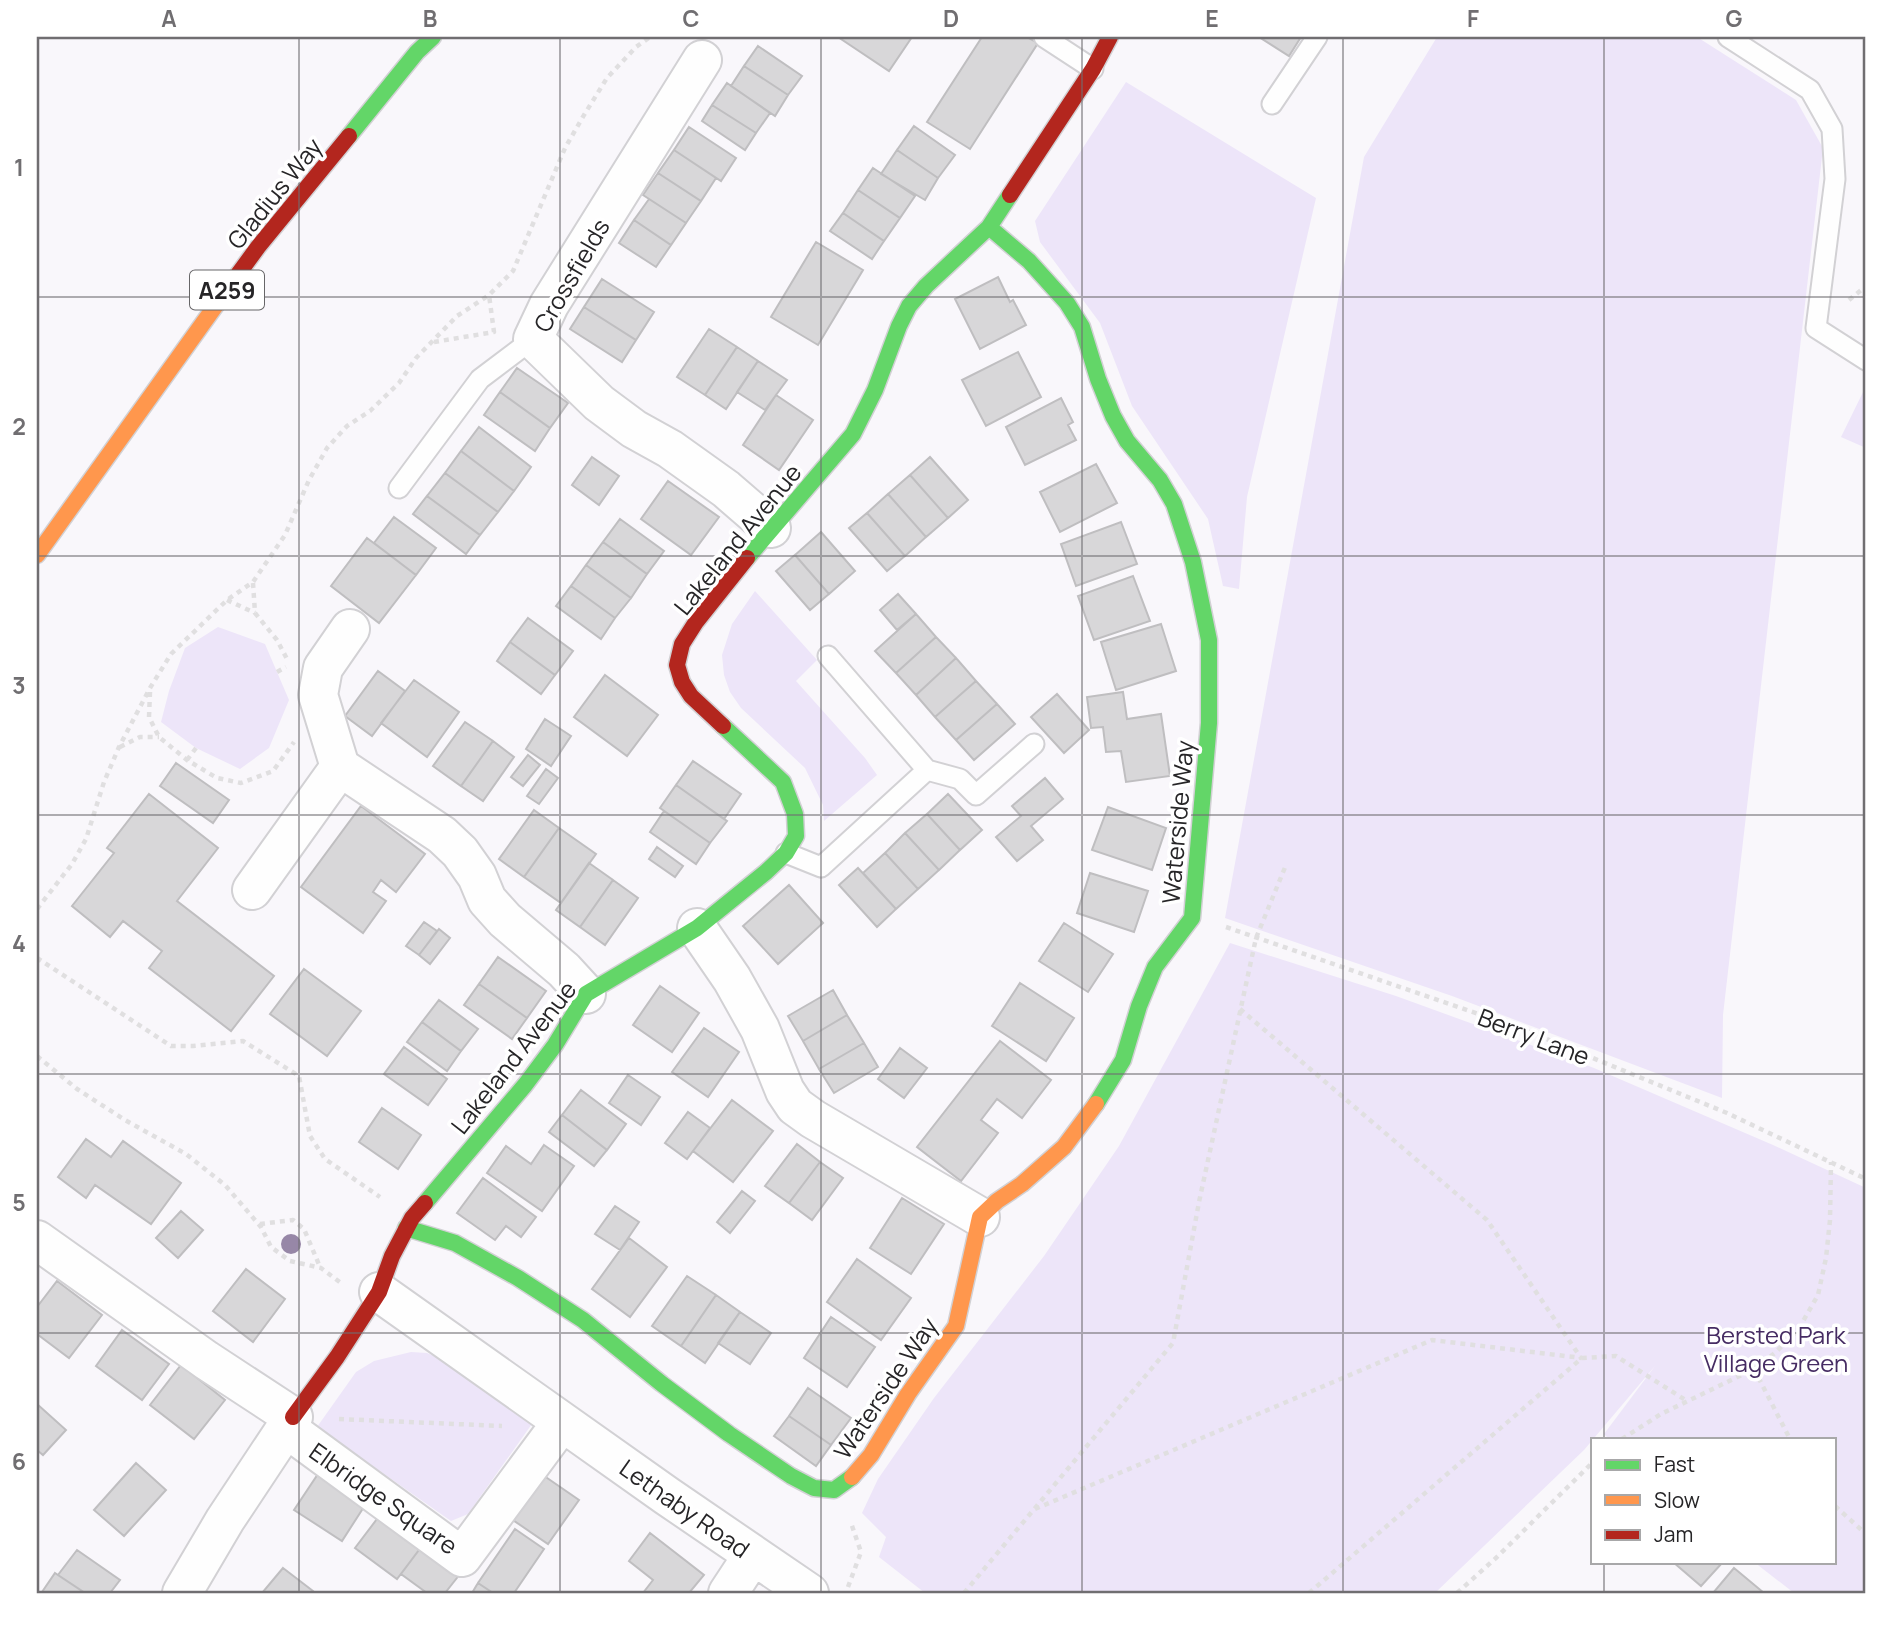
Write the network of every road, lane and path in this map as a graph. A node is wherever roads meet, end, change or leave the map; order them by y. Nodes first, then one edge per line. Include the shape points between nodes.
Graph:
1 (433, 37) edge
2 (650, 37) edge
3 (1044, 37) edge
4 (1110, 37) edge
5 (1317, 37) edge
6 (1728, 37) edge
7 (702, 60) dead end
8 (1093, 69) junction
9 (1272, 104) dead end
10 (989, 227) junction
11 (489, 295) junction
12 (533, 339) junction
13 (433, 342) junction
14 (1866, 360) edge
15 (399, 488) dead end
16 (771, 528) junction
17 (37, 555) edge
18 (253, 582) junction
19 (227, 600) junction
20 (255, 613) junction
21 (350, 629) dead end
22 (828, 656) dead end
23 (150, 688) junction
24 (310, 698) junction
25 (159, 737) junction
26 (1034, 744) dead end
27 (119, 747) junction
28 (195, 748) dead end
29 (187, 760) junction
30 (340, 767) junction
31 (927, 771) junction
32 (786, 853) junction
33 (1286, 865) dead end
34 (252, 890) dead end
35 (37, 909) edge
36 (1192, 918) junction
37 (697, 928) junction
38 (1255, 938) junction
39 (37, 958) edge
40 (586, 994) junction
41 (1239, 1009) junction
42 (37, 1056) edge
43 (1831, 1162) junction
44 (1866, 1178) edge
45 (980, 1217) junction
46 (409, 1223) junction
47 (259, 1224) junction
48 (37, 1240) edge
49 (320, 1268) junction
50 (374, 1300) junction
51 (1582, 1358) junction
52 (1754, 1369) junction
53 (1688, 1401) junction
54 (289, 1422) junction
55 (562, 1422) junction
56 (1624, 1438) edge
57 (1789, 1438) edge
58 (1591, 1464) edge
59 (1836, 1507) edge
60 (1034, 1509) junction
61 (853, 1527) dead end
62 (1866, 1534) edge
63 (753, 1555) junction
64 (182, 1593) edge
65 (727, 1593) edge
66 (809, 1593) edge
67 (854, 1593) edge
68 (964, 1593) edge
69 (1309, 1593) edge
70 (1457, 1593) edge

1 - 17 main road, Gladius Way / A259 via 258,247
2 - 11 path via 607,78 565,148 513,271
3 - 8 lane
4 - 8 main road, Lakeland Avenue
5 - 9 lane
6 - 14 lane via 1810,90 1832,129 1835,179 1816,328
7 - 12 street, Crossfields via 549,305
8 - 10 main road, Lakeland Avenue
10 - 16 main road, Lakeland Avenue via 909,306 853,434
10 - 36 main road, Waterside Way via 1068,303 1082,327 1113,416 1127,441 1160,480 1185,534 1209,640 1209,723
11 - 13 path via 457,316
11 - 13 path via 494,332
12 - 15 lane via 480,379
12 - 16 street, Crossfields via 598,403 726,489
13 - 18 path via 400,383 327,448 285,535
16 - 32 main road, Lakeland Avenue via 696,622 682,644 677,666 691,696 783,782 795,814 796,836
18 - 19 path
18 - 20 path
19 - 20 path
19 - 23 path via 171,654
20 - 24 path via 277,640
21 - 24 street via 323,668
22 - 31 lane
23 - 25 path via 149,717
23 - 27 path
24 - 29 path via 292,746 273,771 241,783 217,778
24 - 30 street
25 - 27 path via 140,737
25 - 29 path
26 - 31 lane via 976,795 960,779
27 - 35 path via 86,839
28 - 29 path
30 - 34 street
30 - 40 street via 442,835 477,876 487,900
31 - 32 lane via 821,867
32 - 37 main road, Lakeland Avenue
33 - 38 path
36 - 38 path, Berry Lane
36 - 45 main road, Waterside Way via 1155,967 1124,1060 1094,1110 1064,1147
37 - 40 main road, Lakeland Avenue
37 - 45 street via 760,1029 795,1106
38 - 41 path
38 - 43 path, Berry Lane via 1522,1029 1727,1113
39 - 46 path via 171,1046 243,1041 299,1076 310,1136 325,1158
40 - 46 main road, Lakeland Avenue via 525,1085
41 - 51 path via 1487,1220
41 - 60 path via 1173,1343
42 - 47 path via 77,1089 186,1154 225,1185
43 - 44 path, Berry Lane
43 - 52 path via 1830,1220 1818,1295 1798,1330
45 - 46 main road, Waterside Way via 956,1326 871,1455 855,1476 834,1490 814,1488 791,1476 662,1384 583,1320 518,1278
46 - 50 main road, Lakeland Avenue
47 - 49 path via 271,1247 289,1261
47 - 49 path via 293,1220 304,1229
48 - 54 street, Elbridge Square
49 - 50 path via 350,1290
50 - 54 main road, Lakeland Avenue
50 - 55 street
51 - 53 path via 1616,1356
51 - 60 path via 1432,1340
51 - 69 path
52 - 53 path
52 - 57 path
53 - 56 path
54 - 55 path via 511,1427
54 - 55 street, Elbridge Square via 462,1557
54 - 64 street
55 - 63 street, Lethaby Road
58 - 70 path
59 - 62 path
60 - 68 path
61 - 67 path via 860,1552 848,1588
63 - 65 street
63 - 66 street, Lethaby Road

